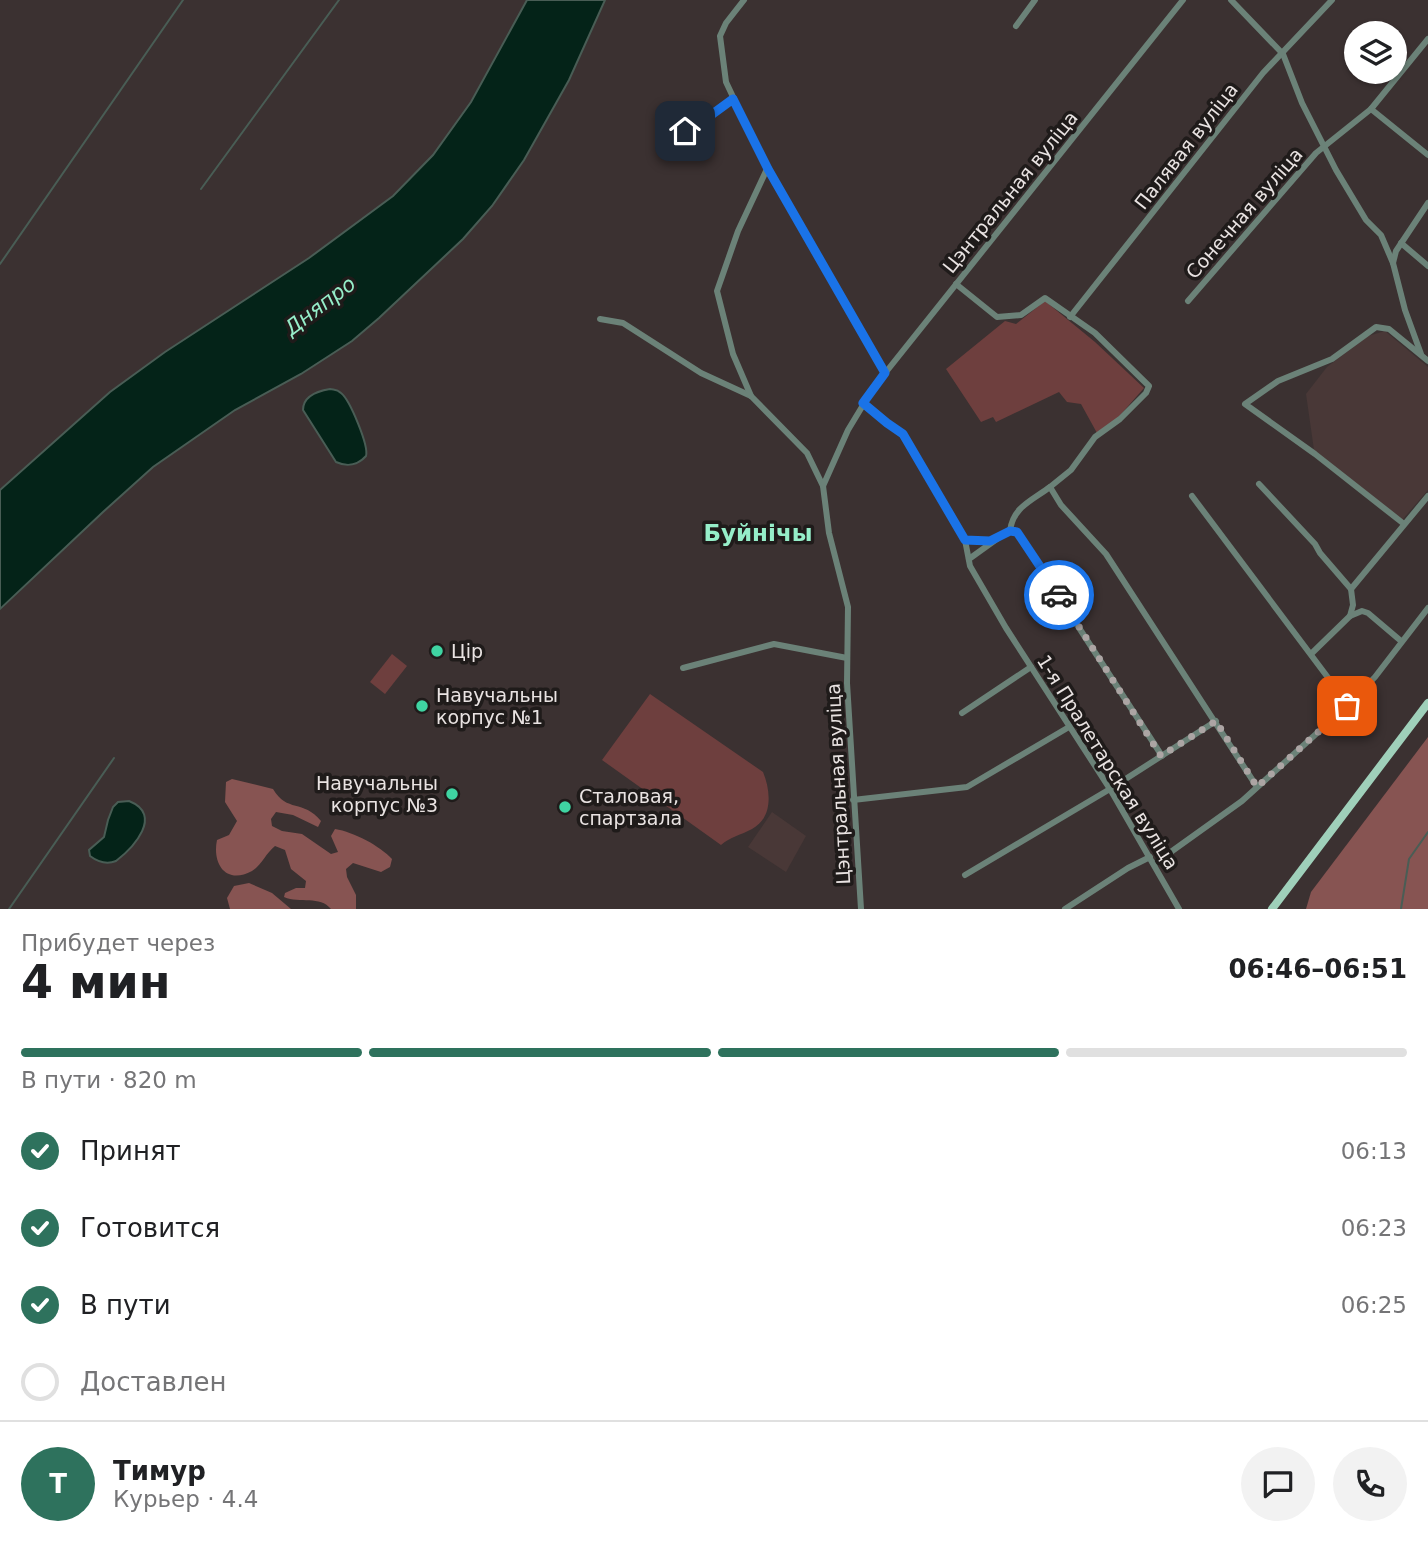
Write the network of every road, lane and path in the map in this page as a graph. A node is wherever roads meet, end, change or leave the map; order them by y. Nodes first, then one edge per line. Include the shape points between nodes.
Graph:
1 (744, 0) edge
2 (1035, 0) edge
3 (1183, 0) edge
4 (1231, 0) edge
5 (1332, 0) edge
6 (1016, 26) dead end
7 (1428, 39) edge
8 (1283, 54) junction
9 (733, 99) junction
10 (1371, 108) junction
11 (670, 137) dead end
12 (1324, 147) junction
13 (1428, 155) edge
14 (768, 169) junction
15 (1428, 203) edge
16 (1401, 243) junction
17 (1392, 263) junction
18 (1428, 266) edge
19 (956, 284) junction
20 (1188, 301) dead end
21 (1070, 317) junction
22 (600, 319) dead end
23 (1425, 359) edge
24 (885, 373) junction
25 (751, 396) junction
26 (863, 403) junction
27 (1259, 484) dead end
28 (823, 486) junction
29 (1050, 487) junction
30 (1192, 496) dead end
31 (1428, 496) edge
32 (1404, 524) junction
33 (1010, 531) junction
34 (997, 539) junction
35 (965, 540) junction
36 (969, 559) junction
37 (1351, 589) junction
38 (1428, 608) edge
39 (1350, 616) junction
40 (1401, 641) junction
41 (1311, 654) junction
42 (847, 658) junction
43 (1031, 667) junction
44 (683, 668) dead end
45 (1428, 703) edge
46 (1340, 712) junction
47 (962, 713) dead end
48 (1216, 721) junction
49 (1069, 727) junction
50 (1161, 756) junction
51 (1257, 787) junction
52 (1110, 789) junction
53 (853, 800) junction
54 (1150, 857) junction
55 (1154, 864) junction
56 (965, 875) dead end
57 (862, 909) edge
58 (1065, 909) edge
59 (1179, 909) edge
60 (1272, 909) edge

1 - 9 street via 720,36 724,76
2 - 6 street
3 - 19 street, Цэнтральная вуліца
4 - 8 street
5 - 8 street, Палявая вуліца
7 - 10 street, Сонечная вуліца
8 - 12 street
8 - 21 street, Палявая вуліца via 1263,73
9 - 11 street via 692,129
9 - 14 street
10 - 12 street, Сонечная вуліца
10 - 13 street
12 - 17 street via 1366,220 1381,235
12 - 20 street, Сонечная вуліца
14 - 24 street
14 - 25 street via 738,231 717,291 733,354
15 - 16 street
16 - 17 street
16 - 18 street
17 - 23 street
19 - 21 street via 997,317 1021,315 1045,298
19 - 24 street, Цэнтральная вуліца
21 - 29 street via 1095,333 1149,386
22 - 25 street via 623,323 701,373
23 - 32 street via 1389,329 1376,327 1332,359 1278,381 1245,404
24 - 26 street, Цэнтральная вуліца
25 - 28 street via 807,453
26 - 28 street, Цэнтральная вуліца
26 - 35 street via 903,434
27 - 37 street
28 - 42 street, Цэнтральная вуліца via 829,533 848,607
29 - 33 street via 1018,510 1011,518
29 - 48 street via 1106,554
30 - 41 street
31 - 32 street
32 - 37 street
33 - 34 street
33 - 50 street via 1023,538
34 - 35 street
34 - 36 street
35 - 36 street
36 - 43 street, 1-я Пралетарская вуліца
37 - 39 street
38 - 40 street
39 - 40 street via 1367,613
39 - 41 street
40 - 46 street via 1375,677
41 - 46 street via 1341,695
42 - 44 street, Цэнтральная вуліца via 774,644
42 - 53 street, Цэнтральная вуліца
43 - 47 street
43 - 49 street, 1-я Пралетарская вуліца
45 - 60 main road
46 - 51 street
48 - 50 street
48 - 51 street
49 - 52 street, 1-я Пралетарская вуліца
49 - 53 street via 967,786
50 - 52 street
51 - 55 street
52 - 54 street, 1-я Пралетарская вуліца
52 - 56 street
53 - 57 street, Цэнтральная вуліца
54 - 55 street, 1-я Пралетарская вуліца
54 - 58 street
55 - 59 street, 1-я Пралетарская вуліца

